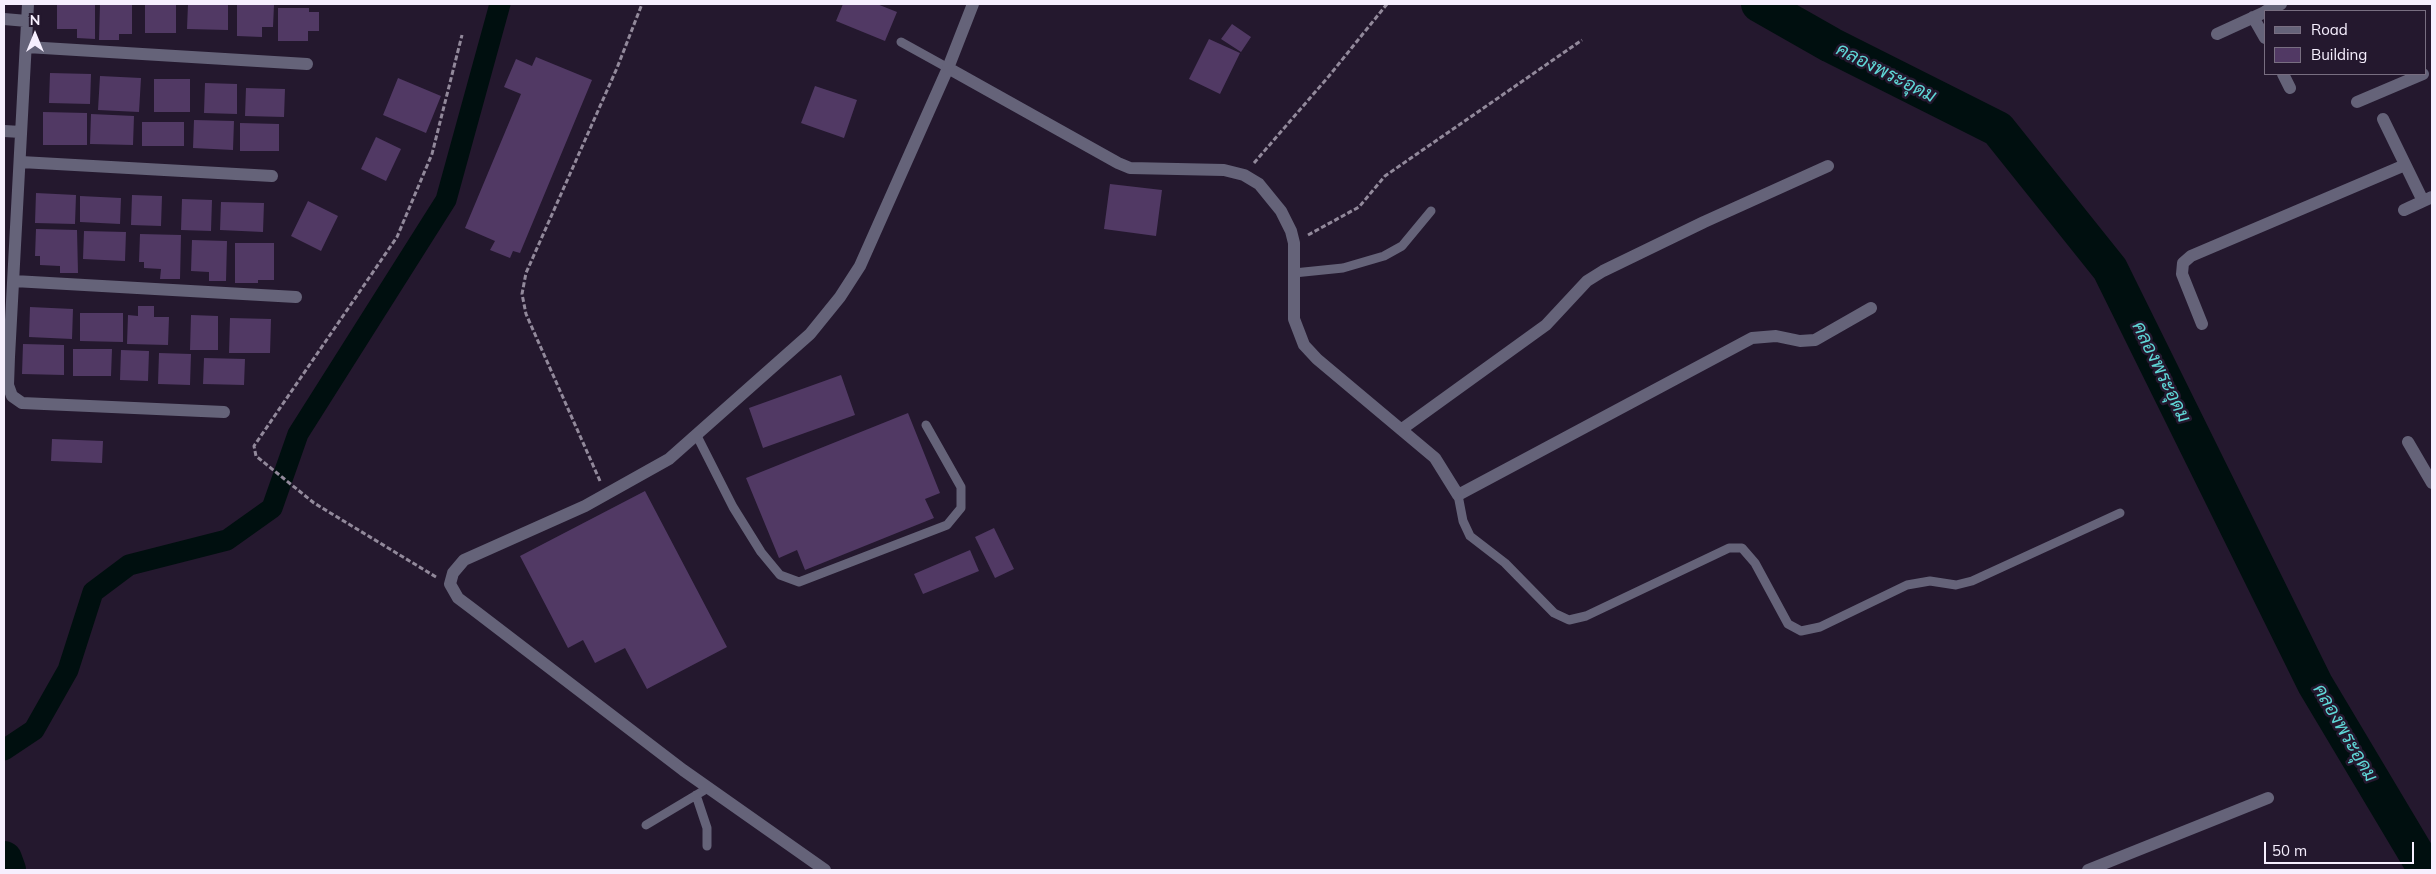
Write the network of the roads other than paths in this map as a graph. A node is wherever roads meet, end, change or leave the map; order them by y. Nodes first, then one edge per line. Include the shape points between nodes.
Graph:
1 (28, 4) edge
2 (973, 4) edge
3 (2281, 4) edge
4 (2268, 10) edge
5 (2261, 13) edge
6 (4, 19) edge
7 (27, 21) junction
8 (2264, 32) edge
9 (2217, 34) dead end
10 (901, 42) dead end
11 (27, 47) junction
12 (307, 64) dead end
13 (948, 68) junction
14 (2284, 75) edge
15 (2419, 75) edge
16 (2290, 88) dead end
17 (2357, 102) dead end
18 (2383, 119) dead end
19 (4, 131) edge
20 (21, 132) junction
21 (21, 162) junction
22 (2405, 165) junction
23 (1828, 166) dead end
24 (272, 176) dead end
25 (2428, 199) edge
26 (2404, 210) dead end
27 (1431, 211) dead end
28 (10, 243) edge
29 (1294, 274) junction
30 (14, 281) junction
31 (296, 297) dead end
32 (1872, 308) dead end
33 (2202, 324) dead end
34 (6, 357) edge
35 (224, 412) dead end
36 (926, 425) dead end
37 (1402, 430) junction
38 (697, 436) junction
39 (2408, 442) dead end
40 (2432, 483) edge
41 (1458, 494) junction
42 (2120, 513) dead end
43 (708, 788) junction
44 (696, 795) junction
45 (2268, 798) dead end
46 (646, 826) dead end
47 (707, 846) dead end
48 (826, 870) edge
49 (2088, 870) edge

1 - 7 street
2 - 13 street
3 - 4 street
5 - 8 street
5 - 9 street
6 - 7 street
7 - 11 street
10 - 13 lane
11 - 12 street
11 - 20 street
13 - 29 street via 1130,168 1224,170 1244,175 1259,184 1282,211 1294,243
13 - 38 street via 860,266 840,297 810,334
14 - 16 street
15 - 17 street
18 - 22 street
19 - 20 street
20 - 21 street
21 - 24 street
21 - 28 street
22 - 25 street
22 - 33 street via 2191,256 2183,263 2182,274
23 - 37 street via 1603,270 1546,325
25 - 26 street
27 - 29 lane via 1402,246 1384,256 1343,268
28 - 30 street
29 - 37 street via 1294,319 1304,345
30 - 31 street
30 - 34 street
32 - 41 street via 1815,340 1800,341 1776,336 1752,338
34 - 35 street via 8,385 12,396 22,403
36 - 38 lane via 961,487 961,508 947,525 799,582 780,575 761,552 733,507
37 - 41 street via 1436,458
38 - 43 street via 669,459 606,496 464,560 453,573 450,584 458,598
39 - 40 street
41 - 42 lane via 1463,521 1470,536 1505,563 1554,613 1569,620 1586,616 1728,548 1742,548 1755,563 1788,624 1801,631 1820,627 1907,586 1930,581 1956,585 1972,581
43 - 44 lane
43 - 48 street
44 - 46 lane
44 - 47 lane via 707,828
45 - 49 street

